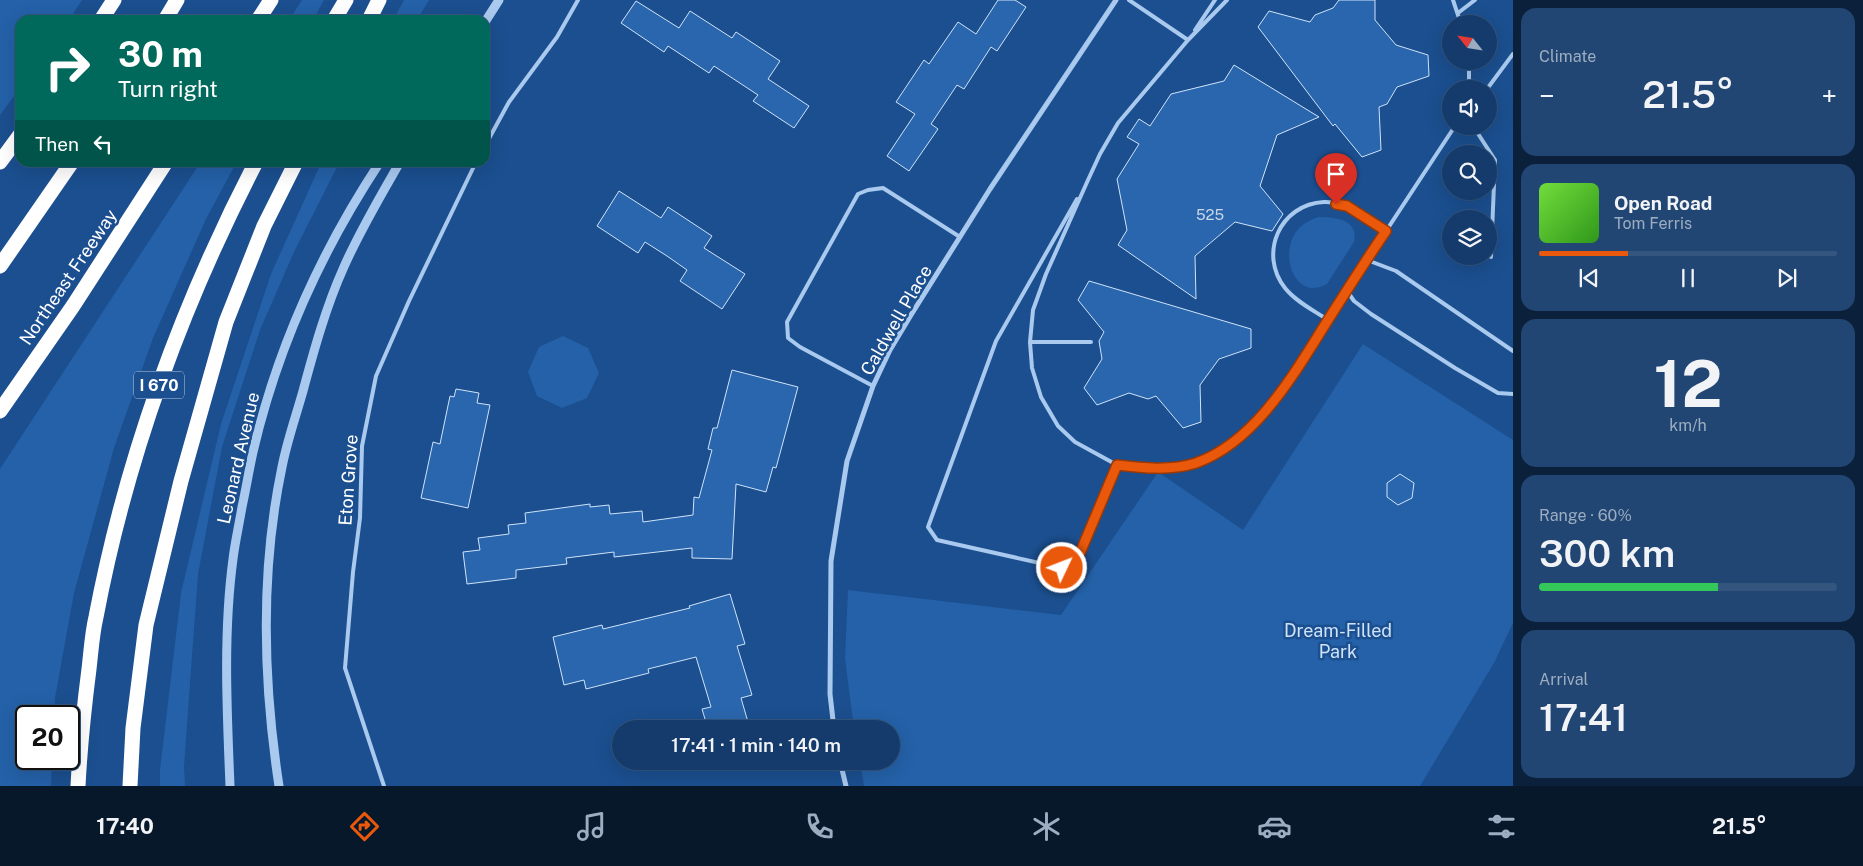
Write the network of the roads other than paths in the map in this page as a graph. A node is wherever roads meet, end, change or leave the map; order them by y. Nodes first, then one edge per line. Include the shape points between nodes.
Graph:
1 (114, 0) edge
2 (177, 0) edge
3 (271, 0) edge
4 (346, 0) edge
5 (379, 0) edge
6 (499, 0) edge
7 (578, 0) edge
8 (1116, 0) edge
9 (1129, 0) edge
10 (1215, 0) edge
11 (1227, 0) edge
12 (1453, 0) edge
13 (1475, 0) edge
14 (1458, 13) joint
15 (104, 15) edge
16 (168, 15) edge
17 (261, 15) edge
18 (337, 15) edge
19 (372, 15) edge
20 (489, 15) edge
21 (1188, 40) junction
22 (1513, 54) edge
23 (1494, 80) edge
24 (1449, 135) edge
25 (1479, 135) edge
26 (490, 136) edge
27 (15, 142) edge
28 (0, 162) edge
29 (69, 167) edge
30 (163, 167) edge
31 (253, 167) edge
32 (294, 167) edge
33 (377, 167) edge
34 (397, 167) edge
35 (474, 167) edge
36 (1088, 180) junction
37 (1493, 210) edge
38 (1386, 231) junction
39 (960, 238) junction
40 (1367, 260) junction
41 (0, 266) edge
42 (1347, 291) junction
43 (1328, 320) junction
44 (1030, 342) junction
45 (1091, 342) dead end
46 (1513, 351) edge
47 (873, 386) junction
48 (1513, 394) edge
49 (0, 411) edge
50 (1117, 465) junction
51 (833, 720) edge
52 (842, 770) edge
53 (78, 786) edge
54 (130, 786) edge
55 (230, 786) edge
56 (280, 786) edge
57 (384, 786) edge
58 (846, 786) edge

1 - 15 highway
2 - 16 highway
3 - 17 highway
4 - 18 highway
5 - 19 highway
6 - 20 street
7 - 26 lane via 557,37 508,102
8 - 39 street, Caldwell Place
9 - 21 lane
10 - 21 lane
11 - 21 lane
12 - 14 lane
13 - 14 lane
21 - 36 lane via 1118,123
22 - 23 lane
24 - 38 lane
25 - 37 lane via 1495,160
27 - 28 highway
29 - 41 highway
30 - 49 highway, Northeast Freeway
31 - 53 highway, I 670 via 228,216 166,363 122,499 96,618
32 - 54 highway via 264,226 226,322 181,481 146,625 133,728
33 - 55 street, Leonard Avenue via 337,233 310,288 267,399 253,452 232,559 226,679
34 - 56 street via 342,270 309,367 282,467 268,561 266,668 271,735
35 - 57 lane, Eton Grove via 376,376 362,446 360,518 345,668
36 - 44 lane via 1033,310
36 - 50 lane via 996,341 928,527 937,540 1062,568 1080,553
38 - 40 lane
38 - 43 lane via 1347,206 1326,202 1307,204 1281,225 1272,258 1277,275 1286,289
39 - 47 street, Caldwell Place via 890,350
39 - 47 lane via 883,188 858,194 787,322 788,338
40 - 42 lane
40 - 46 lane via 1396,271
42 - 43 lane
42 - 48 lane via 1371,314 1455,368 1498,393
43 - 50 lane via 1295,374 1253,425 1225,448 1195,463 1166,468
44 - 45 lane
44 - 50 lane via 1032,368 1041,397 1058,426 1075,442
47 - 51 street, Caldwell Place via 847,461 831,561 830,694
52 - 58 street

